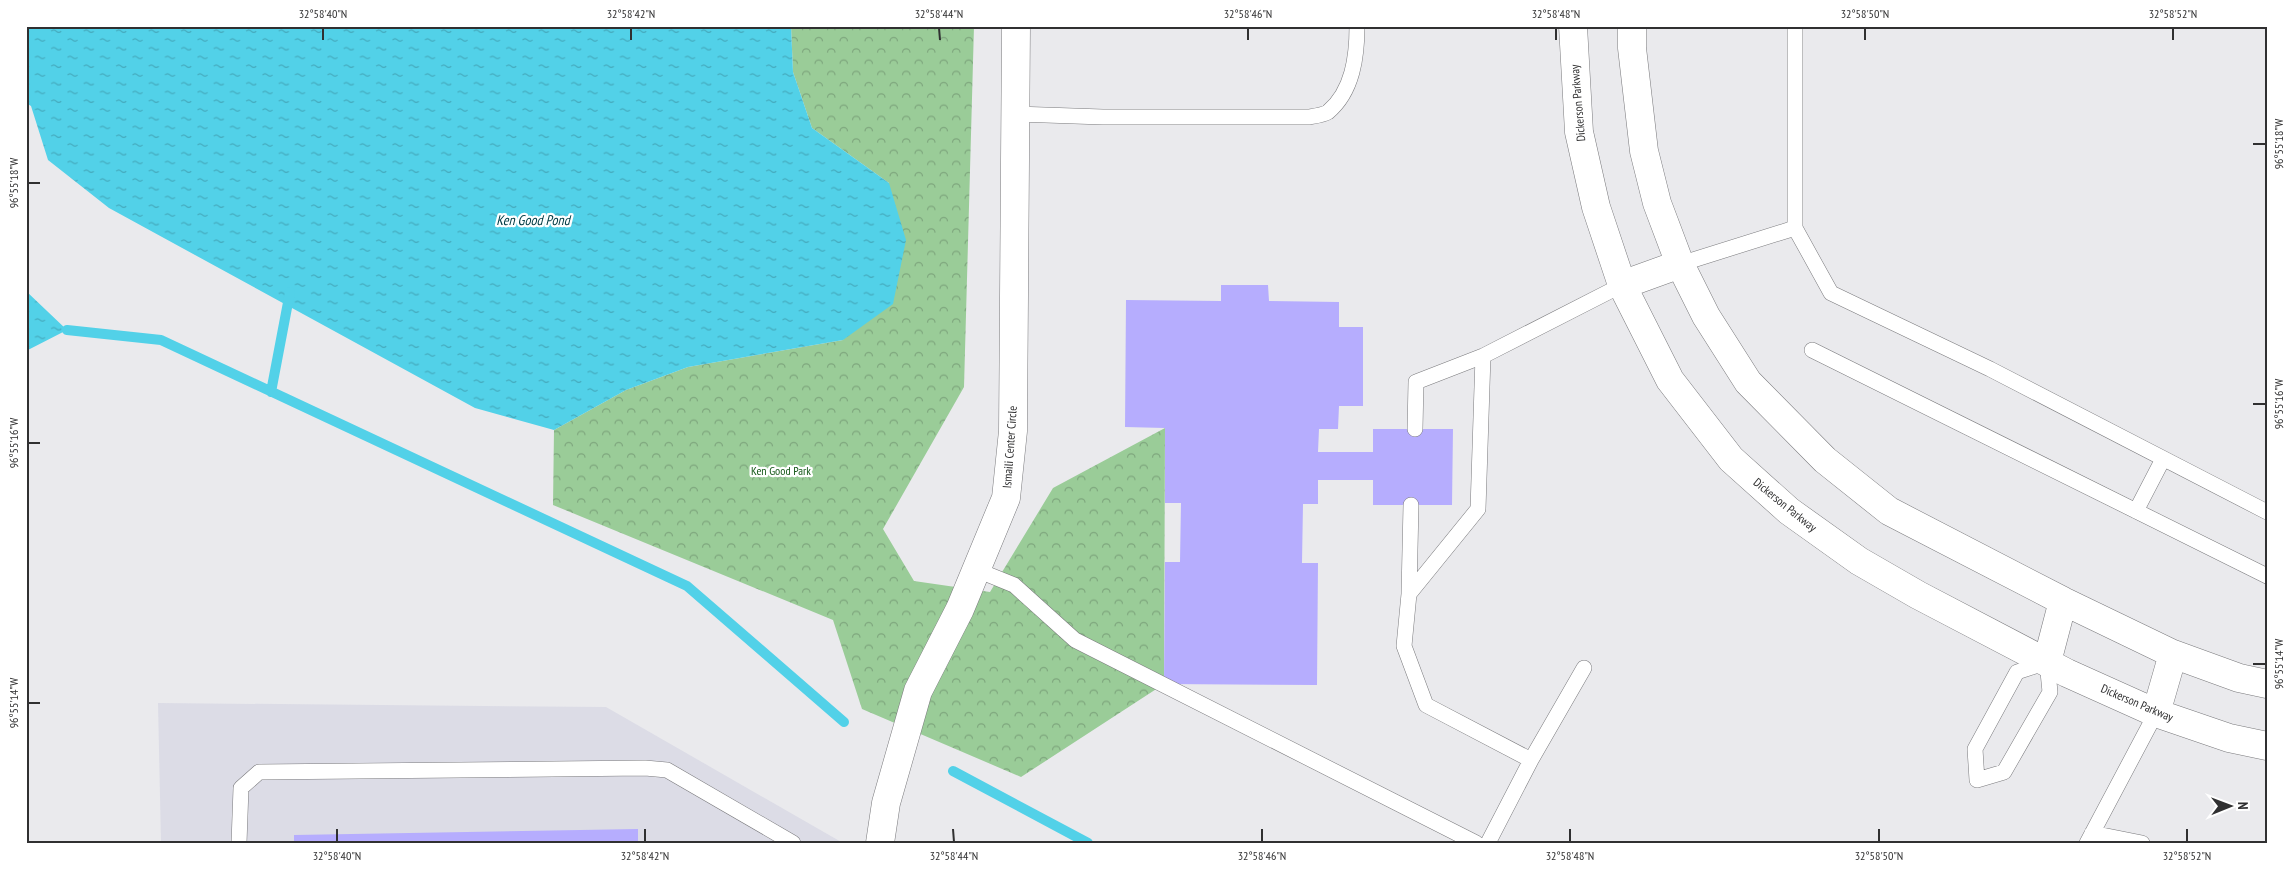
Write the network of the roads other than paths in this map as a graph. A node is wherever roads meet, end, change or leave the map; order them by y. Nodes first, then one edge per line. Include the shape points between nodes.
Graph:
1 (1016, 26) edge
2 (1357, 26) edge
3 (1573, 26) edge
4 (1632, 26) edge
5 (1795, 26) edge
6 (1015, 114) junction
7 (1795, 228) junction
8 (1680, 264) junction
9 (1622, 284) junction
10 (1812, 350) dead end
11 (1483, 356) junction
12 (1415, 429) dead end
13 (2163, 459) junction
14 (1411, 505) dead end
15 (2136, 511) junction
16 (2267, 512) edge
17 (977, 570) junction
18 (2267, 576) edge
19 (1408, 594) junction
20 (2063, 601) junction
21 (2173, 654) junction
22 (2047, 662) junction
23 (1584, 668) dead end
24 (2267, 684) edge
25 (2156, 713) junction
26 (2267, 746) edge
27 (1531, 760) junction
28 (2089, 838) edge
29 (239, 843) edge
30 (793, 843) edge
31 (880, 843) edge
32 (1476, 843) edge
33 (1488, 843) edge
34 (2142, 843) edge

1 - 6 street, Ismaili Center Circle
2 - 6 lane via 1354,69 1342,94 1327,113 1309,117
3 - 9 street, Dickerson Parkway via 1579,132 1596,207
4 - 8 street via 1644,151 1657,203
5 - 7 lane
6 - 17 street, Ismaili Center Circle via 1010,466 1006,498
7 - 8 lane
7 - 13 lane via 1831,293 1990,369
8 - 9 street
8 - 20 street via 1706,316 1748,382 1825,460 1889,510
9 - 11 lane
9 - 22 street, Dickerson Parkway via 1670,380 1731,458 1789,511 1859,561
10 - 15 lane
11 - 12 lane via 1416,382
11 - 19 lane via 1478,509
13 - 15 lane
13 - 16 lane
14 - 19 lane
15 - 18 lane
17 - 31 street, Ismaili Center Circle via 918,691 886,803
17 - 32 lane via 1014,585 1075,640
19 - 27 lane via 1404,646 1426,705
20 - 21 street
20 - 22 street
21 - 24 street via 2239,678
21 - 25 street
22 - 22 lane via 2017,672 1975,749 1977,780 2004,772 2050,692
22 - 25 street, Dickerson Parkway
23 - 27 lane
25 - 26 street, Dickerson Parkway via 2229,738
25 - 28 lane
27 - 33 lane
28 - 34 lane
29 - 30 lane via 241,788 259,772 645,768 667,770

